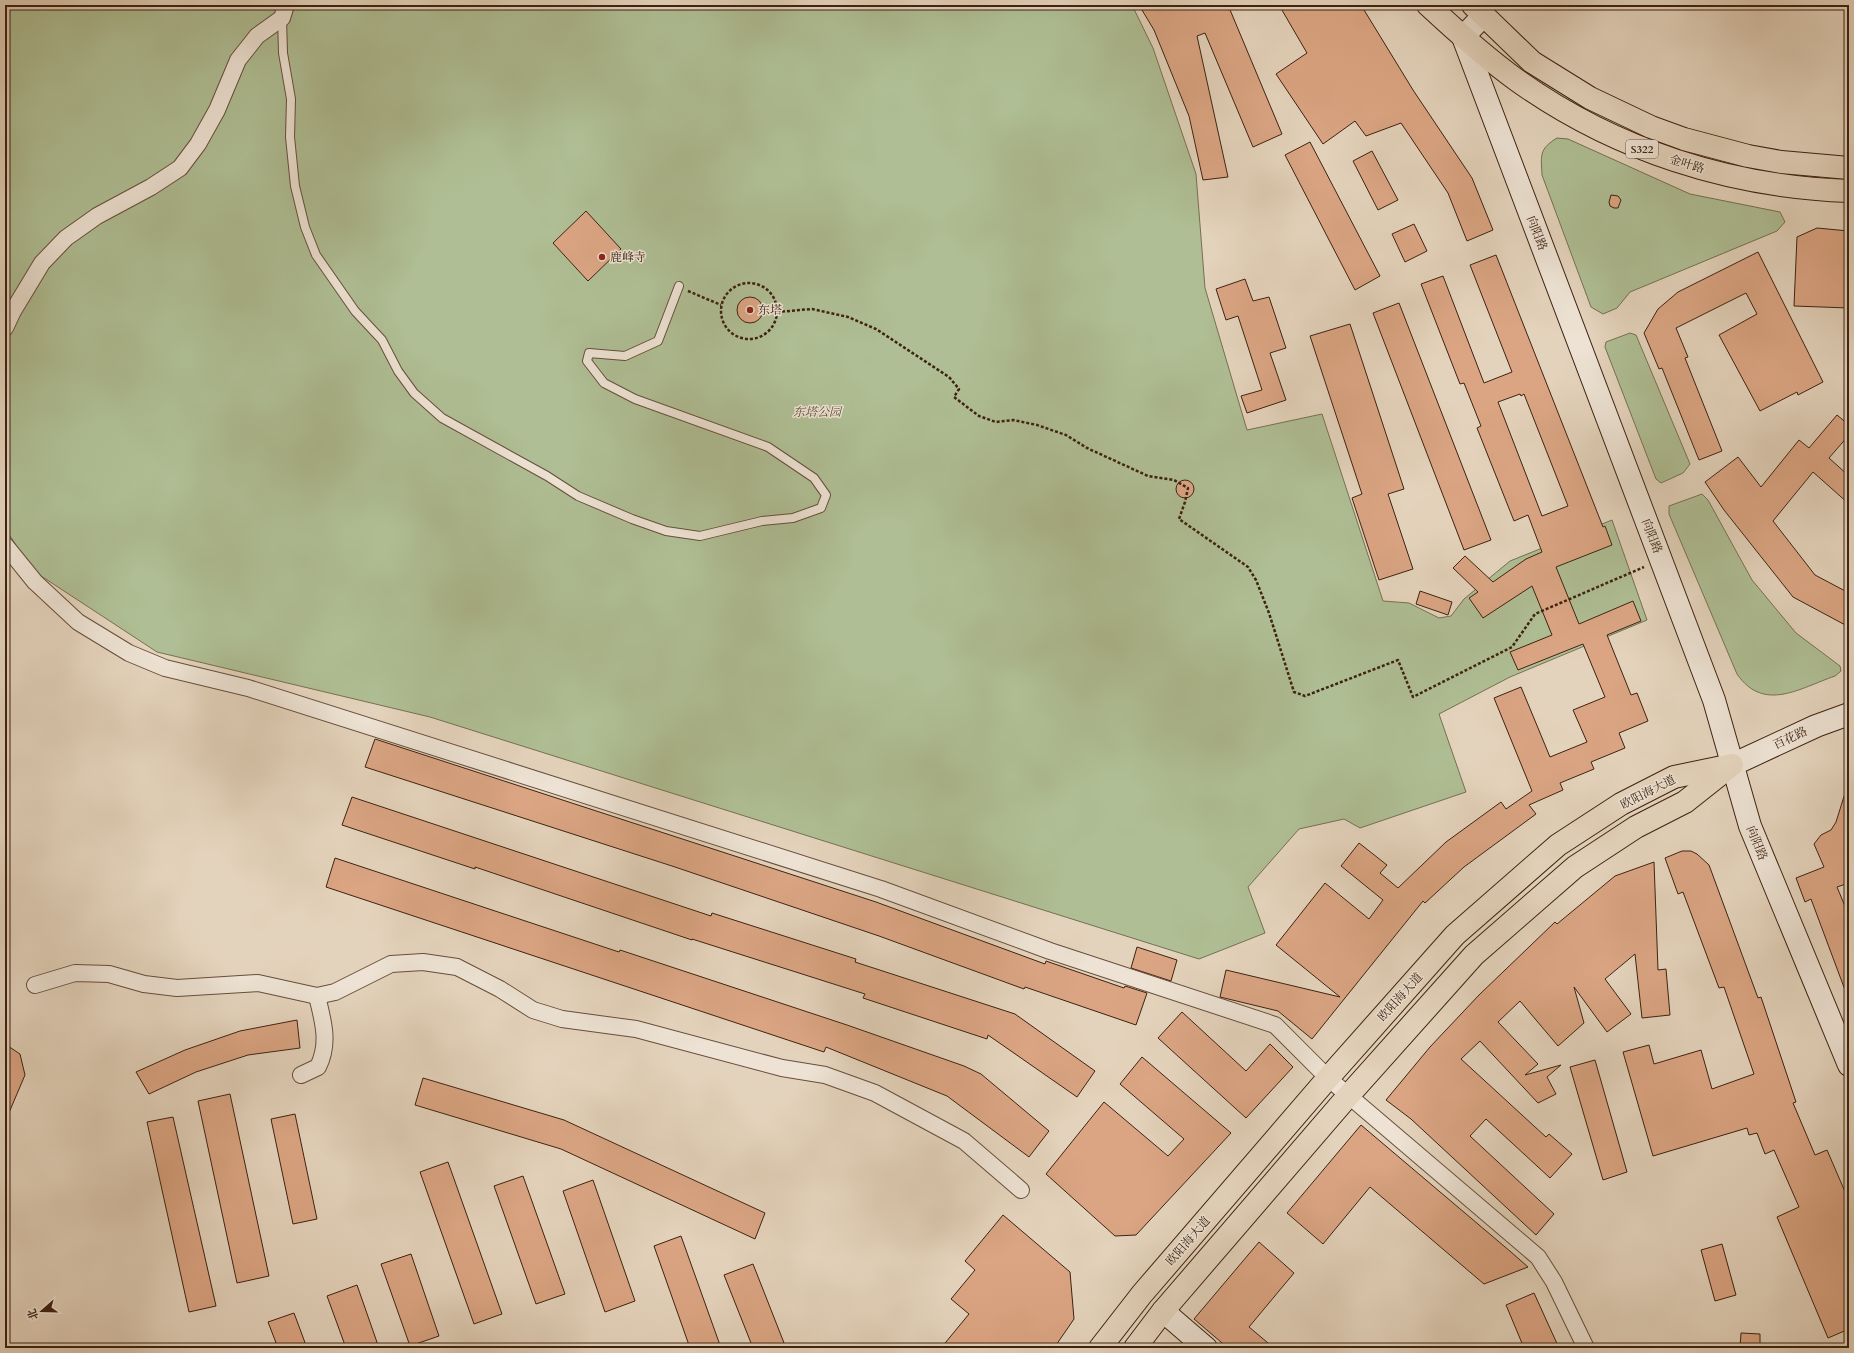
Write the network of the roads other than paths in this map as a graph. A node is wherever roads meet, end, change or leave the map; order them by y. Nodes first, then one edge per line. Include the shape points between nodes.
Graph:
1 (1428, 5) edge
2 (1479, 10) edge
3 (284, 12) edge
4 (1463, 37) junction
5 (1849, 168) edge
6 (1849, 192) edge
7 (679, 286) road end
8 (5, 328) edge
9 (5, 545) edge
10 (1849, 714) edge
11 (1732, 765) junction
12 (35, 985) dead end
13 (317, 996) junction
14 (1849, 1065) edge
15 (301, 1074) dead end
16 (1328, 1078) junction
17 (1348, 1096) junction
18 (1021, 1190) dead end
19 (1163, 1311) junction
20 (1100, 1348) edge
21 (1134, 1348) edge
22 (1206, 1348) edge
23 (1586, 1348) edge

1 - 4 main road, S322
2 - 4 main road
2 - 5 main road, 金叶路 / S322 via 1532,62 1590,98 1651,127 1684,139 1748,156
3 - 7 lane via 284,53 291,99 290,137 295,186 305,227 316,255 355,311 382,340 398,371 414,393 442,418 578,496 666,531 700,536 762,520 793,518 821,508 826,495 814,478 768,447 635,399 604,383 587,361 589,353 625,356 658,341
3 - 8 street via 257,36 238,60 217,110 198,144 180,168 97,216 66,238 42,263
4 - 6 main road, 金叶路 / S322 via 1512,77 1548,101 1604,132 1643,149 1676,162 1744,180
4 - 11 main road, 向阳路 via 1714,700
9 - 16 street via 35,582 78,622 128,653 165,668 248,688 881,888 1050,951 1275,1025
10 - 11 main road, 百花路 via 1816,726
11 - 14 main road, 向阳路 via 1750,826
11 - 16 main road, 欧阳海大道 via 1674,777 1622,804 1558,845 1455,936
11 - 17 main road, 欧阳海大道 via 1685,802 1636,827 1575,867 1525,909 1474,954
12 - 13 street via 75,973 109,974 144,984 178,988 258,983
13 - 15 street via 324,1028 324,1055 318,1067
13 - 18 street via 335,992 391,964 423,962 457,967 500,989 533,1010 562,1019 636,1029 782,1068 825,1075 875,1093 964,1141
16 - 17 street
16 - 20 main road, 欧阳海大道 via 1142,1294
17 - 19 main road, 欧阳海大道
17 - 23 street via 1538,1257 1554,1282
19 - 21 main road, 欧阳海大道
19 - 22 main road

